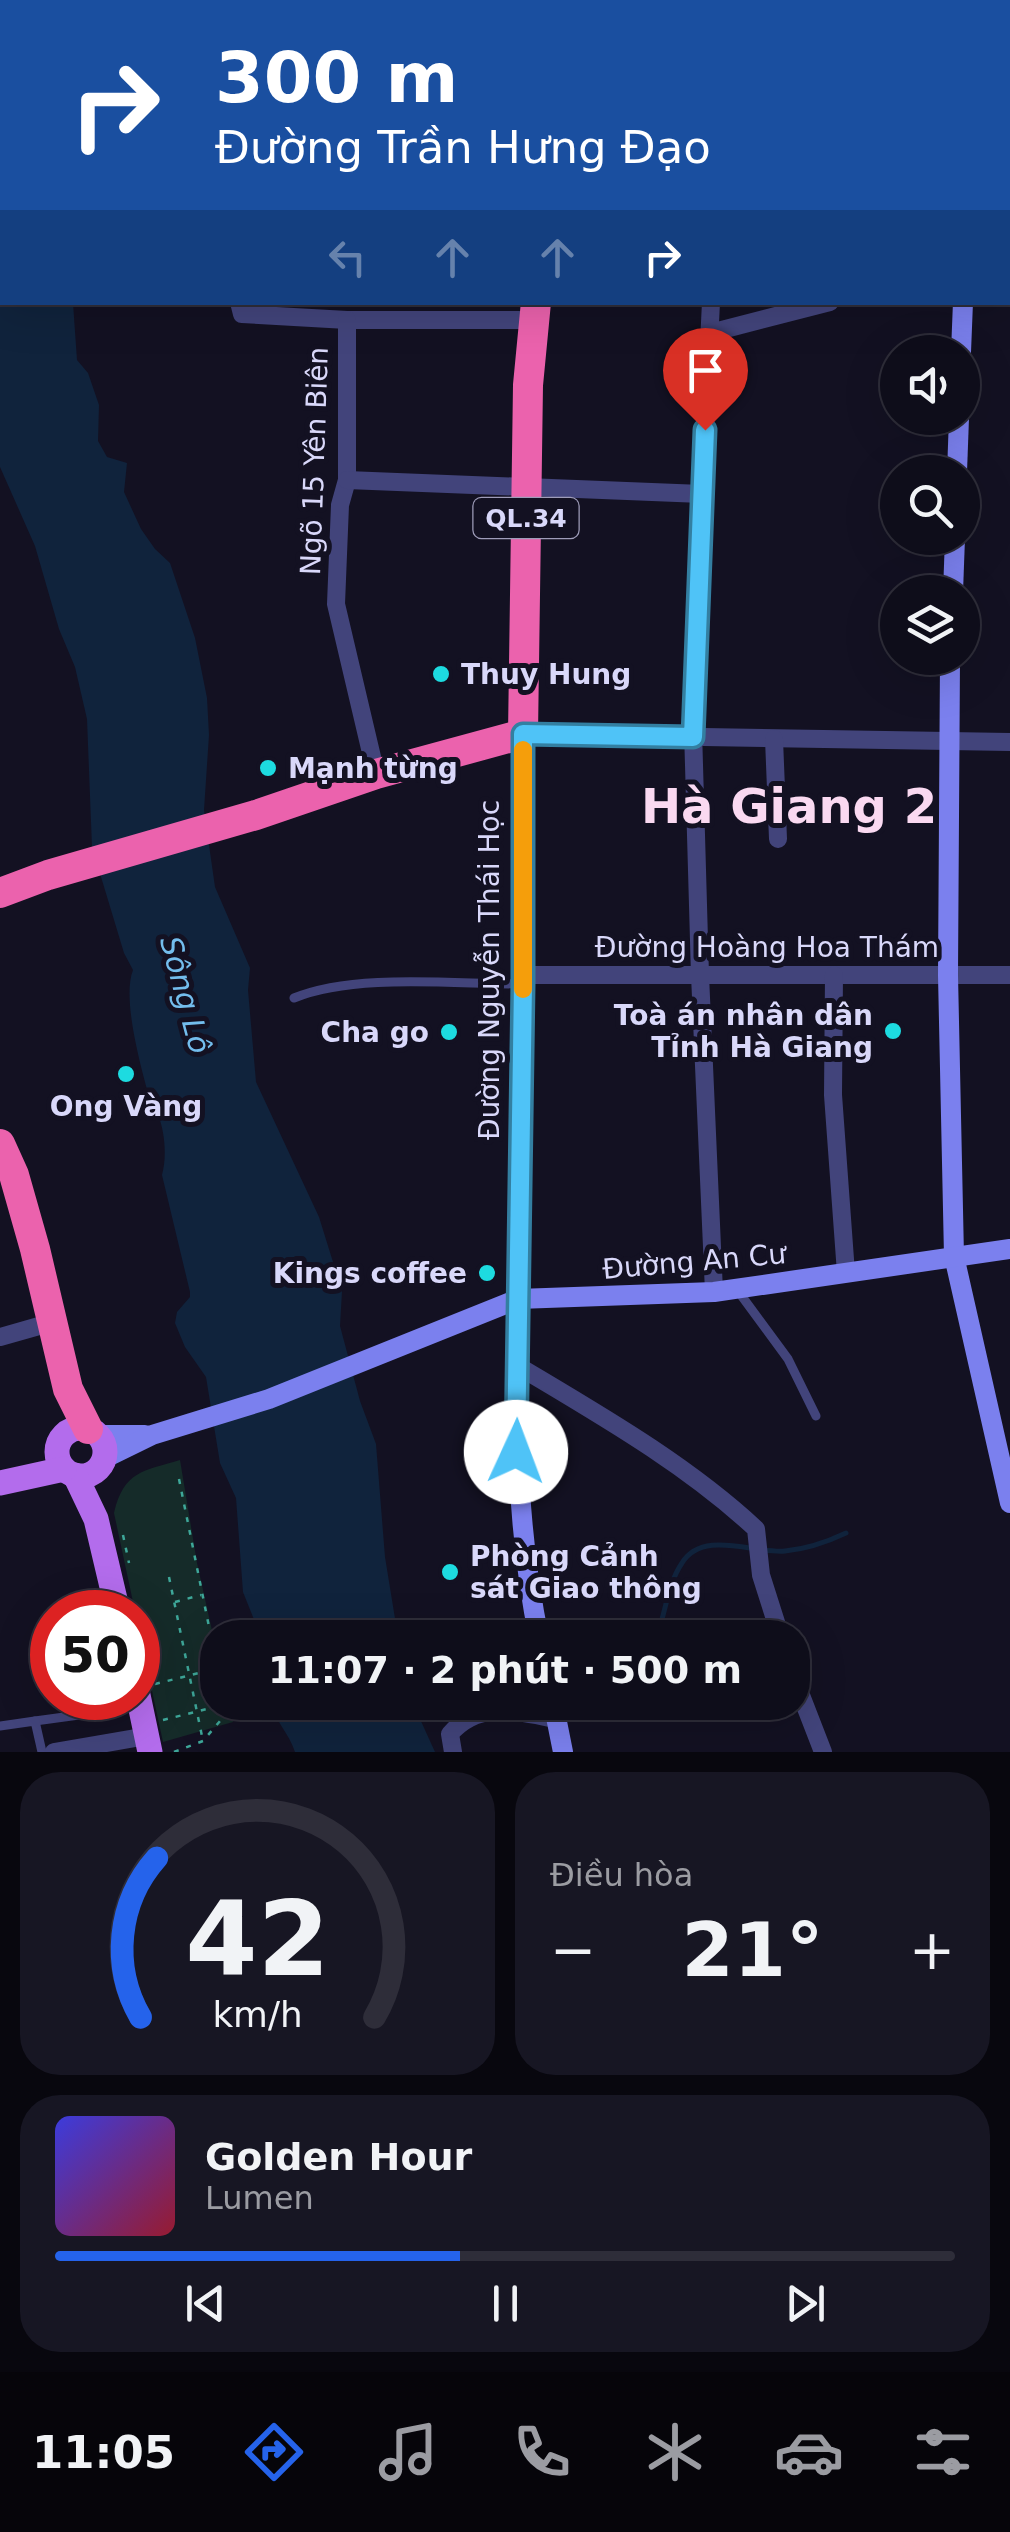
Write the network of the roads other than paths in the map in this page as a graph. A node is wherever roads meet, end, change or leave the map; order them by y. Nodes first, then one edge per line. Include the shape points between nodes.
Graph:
1 (711, 305) edge
2 (819, 305) edge
3 (963, 305) edge
4 (239, 308) edge
5 (534, 311) edge
6 (347, 320) junction
7 (710, 334) junction
8 (962, 335) edge
9 (347, 480) junction
10 (527, 486) junction
11 (702, 494) junction
12 (949, 675) edge
13 (523, 734) junction
14 (693, 737) junction
15 (774, 738) junction
16 (947, 741) junction
17 (1010, 742) edge
18 (376, 774) junction
19 (778, 838) dead end
20 (0, 893) edge
21 (1010, 974) edge
22 (700, 975) junction
23 (834, 975) junction
24 (948, 975) junction
25 (523, 979) junction
26 (294, 998) dead end
27 (0, 1144) edge
28 (1010, 1250) edge
29 (954, 1256) junction
30 (846, 1272) junction
31 (736, 1289) junction
32 (714, 1292) junction
33 (518, 1299) junction
34 (53, 1322) junction
35 (0, 1337) edge
36 (518, 1366) junction
37 (816, 1416) dead end
38 (81, 1452) junction
39 (2, 1482) edge
40 (1010, 1503) edge
41 (121, 1590) edge
42 (535, 1620) edge
43 (775, 1620) edge
44 (810, 1718) edge
45 (41, 1720) edge
46 (468, 1720) edge
47 (556, 1720) edge
48 (35, 1721) junction
49 (0, 1726) edge
50 (153, 1736) edge
51 (42, 1752) edge
52 (54, 1752) edge
53 (453, 1752) edge
54 (563, 1752) edge
55 (823, 1752) edge

1 - 7 street
2 - 7 street
3 - 8 main road
4 - 6 street
5 - 6 street
5 - 10 highway, Đường Nguyễn Thái Học / QL.34
6 - 9 street, Ngõ 15 Yên Biên
7 - 11 street
9 - 10 street
9 - 18 street, Ngõ 15 Yên Biên via 336,604
10 - 11 street
10 - 13 highway, Đường Nguyễn Thái Học / QL.34
11 - 14 street
12 - 16 main road
13 - 14 street
13 - 18 highway
13 - 25 main road, Đường Nguyễn Thái Học
14 - 15 street
14 - 22 street
15 - 16 street
15 - 19 street
16 - 17 street
16 - 24 main road
18 - 20 highway
21 - 24 street, Đường Hoàng Hoa Thám
22 - 23 street, Đường Hoàng Hoa Thám
22 - 25 street, Đường Hoàng Hoa Thám
22 - 32 street
23 - 24 street, Đường Hoàng Hoa Thám
23 - 30 street via 833,1095
24 - 29 main road
25 - 26 lane via 320,987
25 - 33 main road, Đường Nguyễn Thái Học
27 - 34 highway
28 - 29 main road, Đường An Cư
29 - 30 main road, Đường An Cư
29 - 40 main road
30 - 31 main road, Đường An Cư
31 - 32 main road, Đường An Cư
31 - 37 lane via 788,1360
32 - 33 main road, Đường An Cư
33 - 36 main road, Đường Nguyễn Thái Học
33 - 38 main road, Đường An Cư via 269,1399
34 - 35 street
34 - 38 highway
36 - 42 main road, Đường Nguyễn Thái Học via 516,1452
36 - 43 street via 624,1428 756,1529
38 - 39 main road
38 - 41 main road
44 - 55 street
45 - 48 lane
46 - 53 street via 450,1734
47 - 54 main road
48 - 49 lane
48 - 51 lane
50 - 52 street

